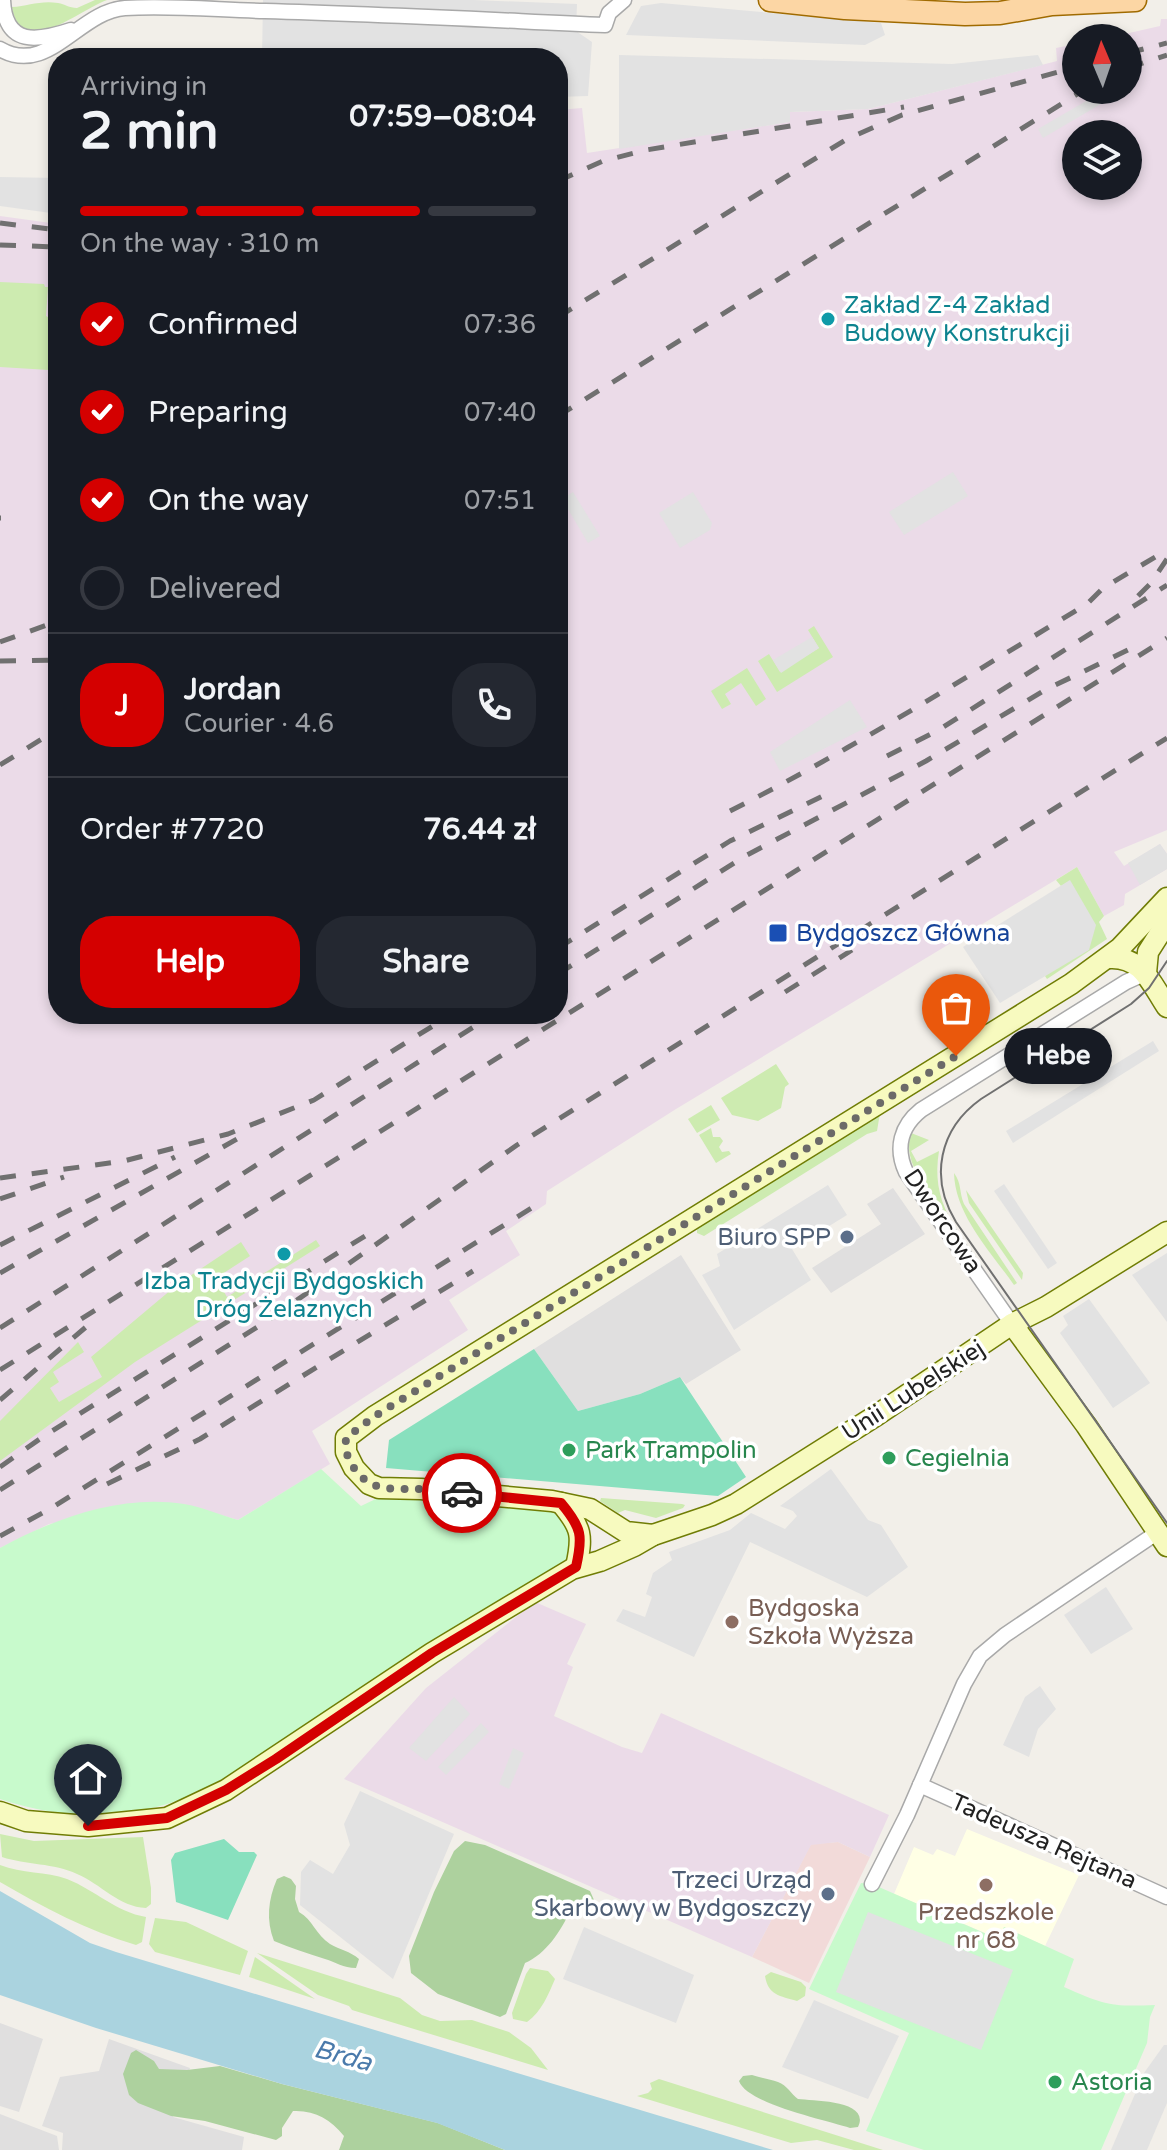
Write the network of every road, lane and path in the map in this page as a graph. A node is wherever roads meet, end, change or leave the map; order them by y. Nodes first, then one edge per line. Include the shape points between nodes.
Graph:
1 (3, 0) edge
2 (624, 0) edge
3 (770, 0) edge
4 (1029, 0) edge
5 (1135, 0) edge
6 (1052, 4) junction
7 (75, 29) junction
8 (53, 48) edge
9 (0, 49) edge
10 (48, 50) edge
11 (1167, 898) edge
12 (1167, 922) edge
13 (1109, 958) junction
14 (1146, 973) junction
15 (1167, 1007) edge
16 (1167, 1232) edge
17 (1012, 1324) junction
18 (561, 1503) junction
19 (1164, 1534) edge
20 (653, 1535) junction
21 (576, 1567) junction
22 (920, 1785) junction
23 (0, 1812) edge
24 (872, 1884) dead end
25 (1167, 1897) edge

1 - 7 street via 6,21 21,36 45,39
2 - 7 street via 609,13 605,25 124,8
3 - 6 main road via 965,14
4 - 6 main road
5 - 6 main road
7 - 8 street
9 - 10 street via 19,55
11 - 13 street
12 - 14 street via 1148,952
13 - 14 street via 1130,960
13 - 18 street via 346,1438 354,1468 379,1488
14 - 15 street
14 - 17 street, Dworcowa via 921,1110 903,1132 900,1151 906,1172
16 - 17 street, Unii Lubelskiej
17 - 19 street, Dworcowa
17 - 20 street, Unii Lubelskiej via 736,1504
18 - 20 street via 590,1509 626,1532
18 - 21 street via 578,1526
19 - 22 street via 980,1656
20 - 21 street, Unii Lubelskiej
21 - 23 street, Unii Lubelskiej via 432,1653 226,1790 167,1818 88,1826 26,1821
22 - 24 street
22 - 25 street, Tadeusza Rejtana

